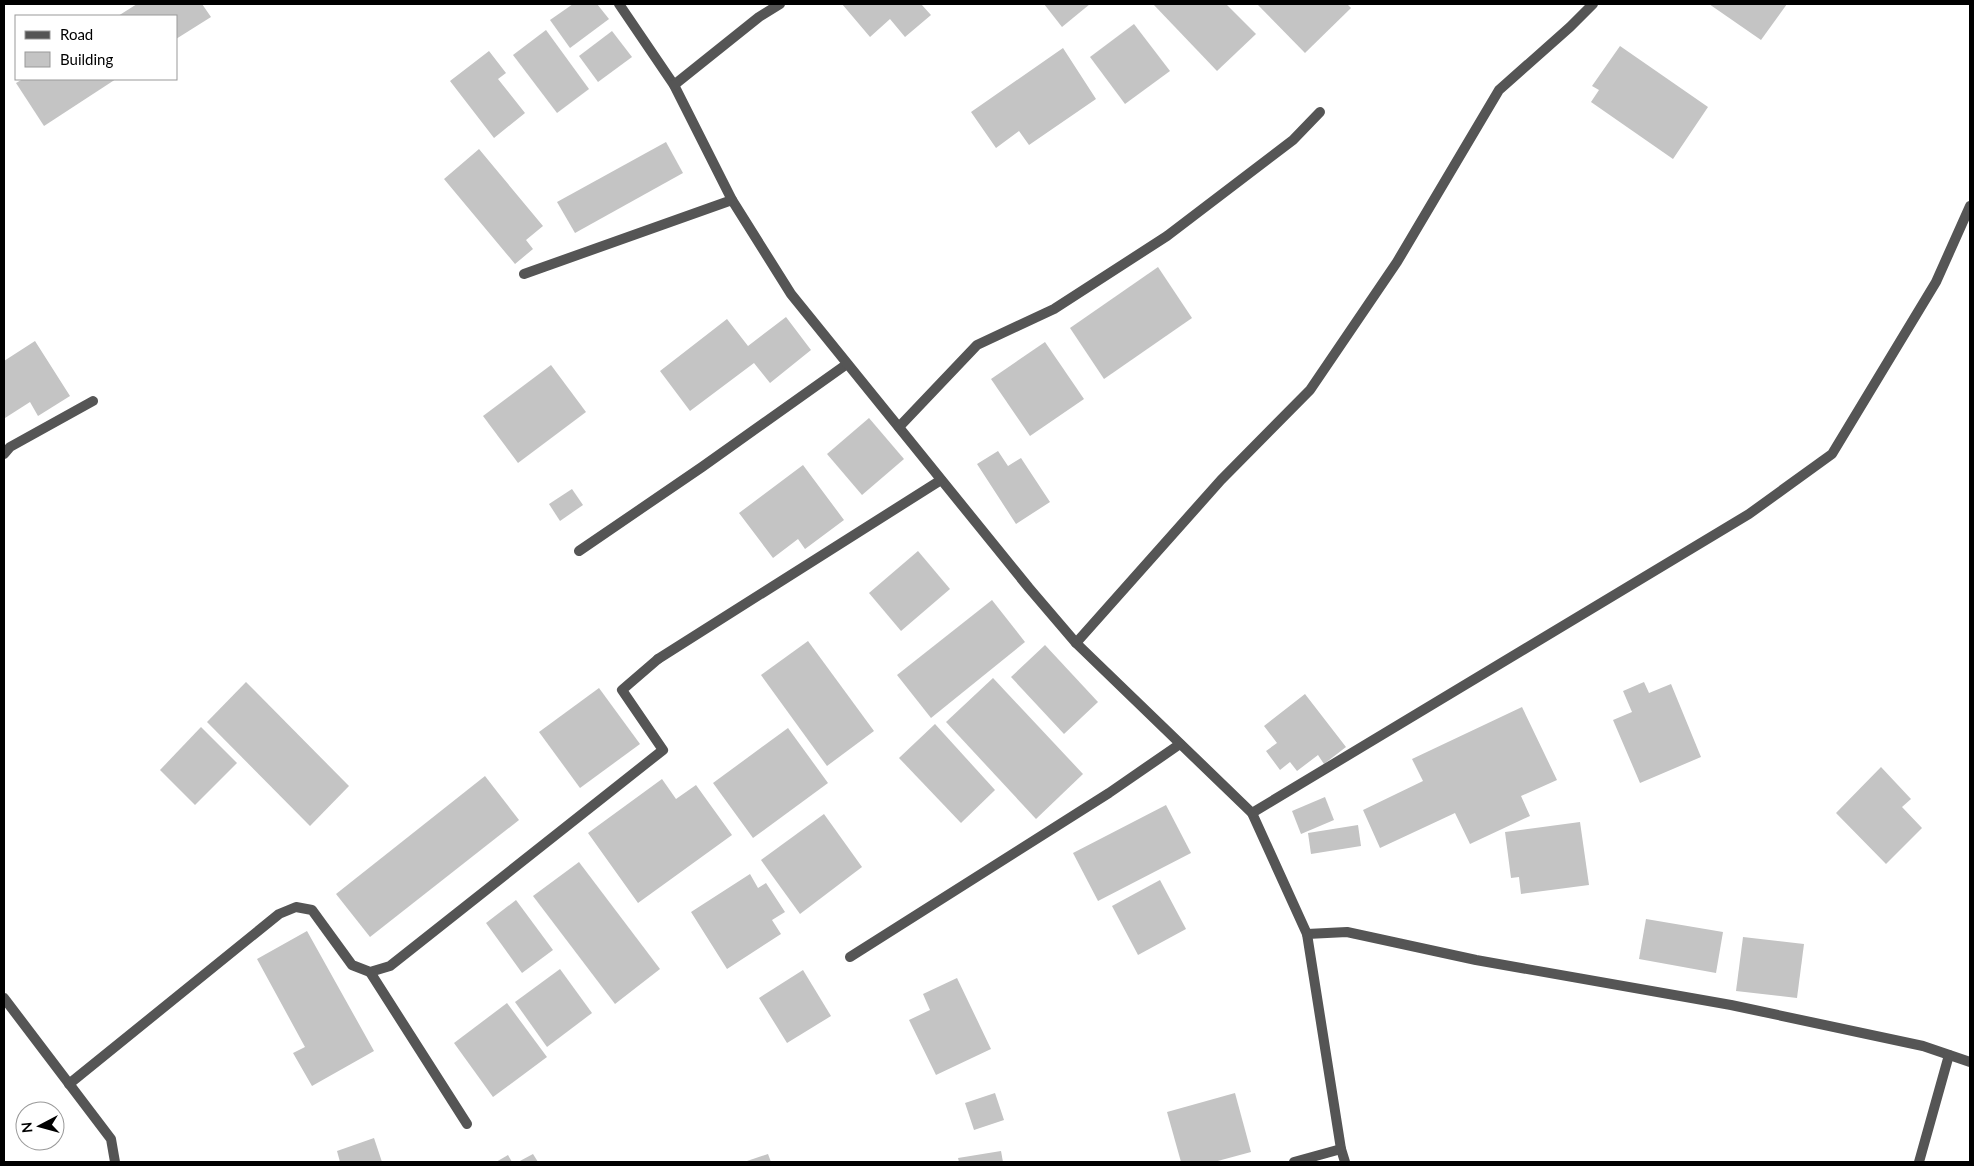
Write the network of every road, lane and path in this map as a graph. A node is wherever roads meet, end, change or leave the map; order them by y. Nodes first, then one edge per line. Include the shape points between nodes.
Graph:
1 (620, 4) edge
2 (780, 4) edge
3 (1593, 4) edge
4 (674, 85) junction
5 (1320, 112) dead end
6 (732, 200) junction
7 (1970, 206) edge
8 (524, 274) dead end
9 (847, 364) junction
10 (94, 400) dead end
11 (899, 427) junction
12 (4, 454) edge
13 (941, 480) junction
14 (580, 551) dead end
15 (1076, 643) junction
16 (1180, 744) junction
17 (1252, 813) junction
18 (1307, 934) junction
19 (850, 957) dead end
20 (370, 972) junction
21 (4, 998) edge
22 (1949, 1055) junction
23 (1970, 1062) edge
24 (70, 1084) junction
25 (467, 1124) dead end
26 (1341, 1149) junction
27 (115, 1162) edge
28 (1294, 1162) edge
29 (1345, 1162) edge
30 (1919, 1162) edge

1 - 4 street
2 - 4 street
3 - 15 street via 1499,90 1397,262 1310,390 1221,480
4 - 6 street
5 - 11 street via 1293,140 1167,236 1054,309 977,345
6 - 8 street
6 - 9 street via 791,294
7 - 17 street via 1936,282 1832,454 1749,514
9 - 11 street
9 - 14 street
10 - 12 street
11 - 13 street
13 - 15 street
13 - 20 street via 658,659 622,690 663,750 390,966
15 - 16 street
16 - 17 street
16 - 19 street via 1109,793
17 - 18 street
18 - 22 street via 1347,932 1476,960 1731,1005 1923,1046
18 - 26 street
20 - 24 street via 352,965 312,910 296,907 279,914
20 - 25 street
21 - 24 street
22 - 23 street
22 - 30 street
24 - 27 street via 111,1139
26 - 28 street
26 - 29 street

